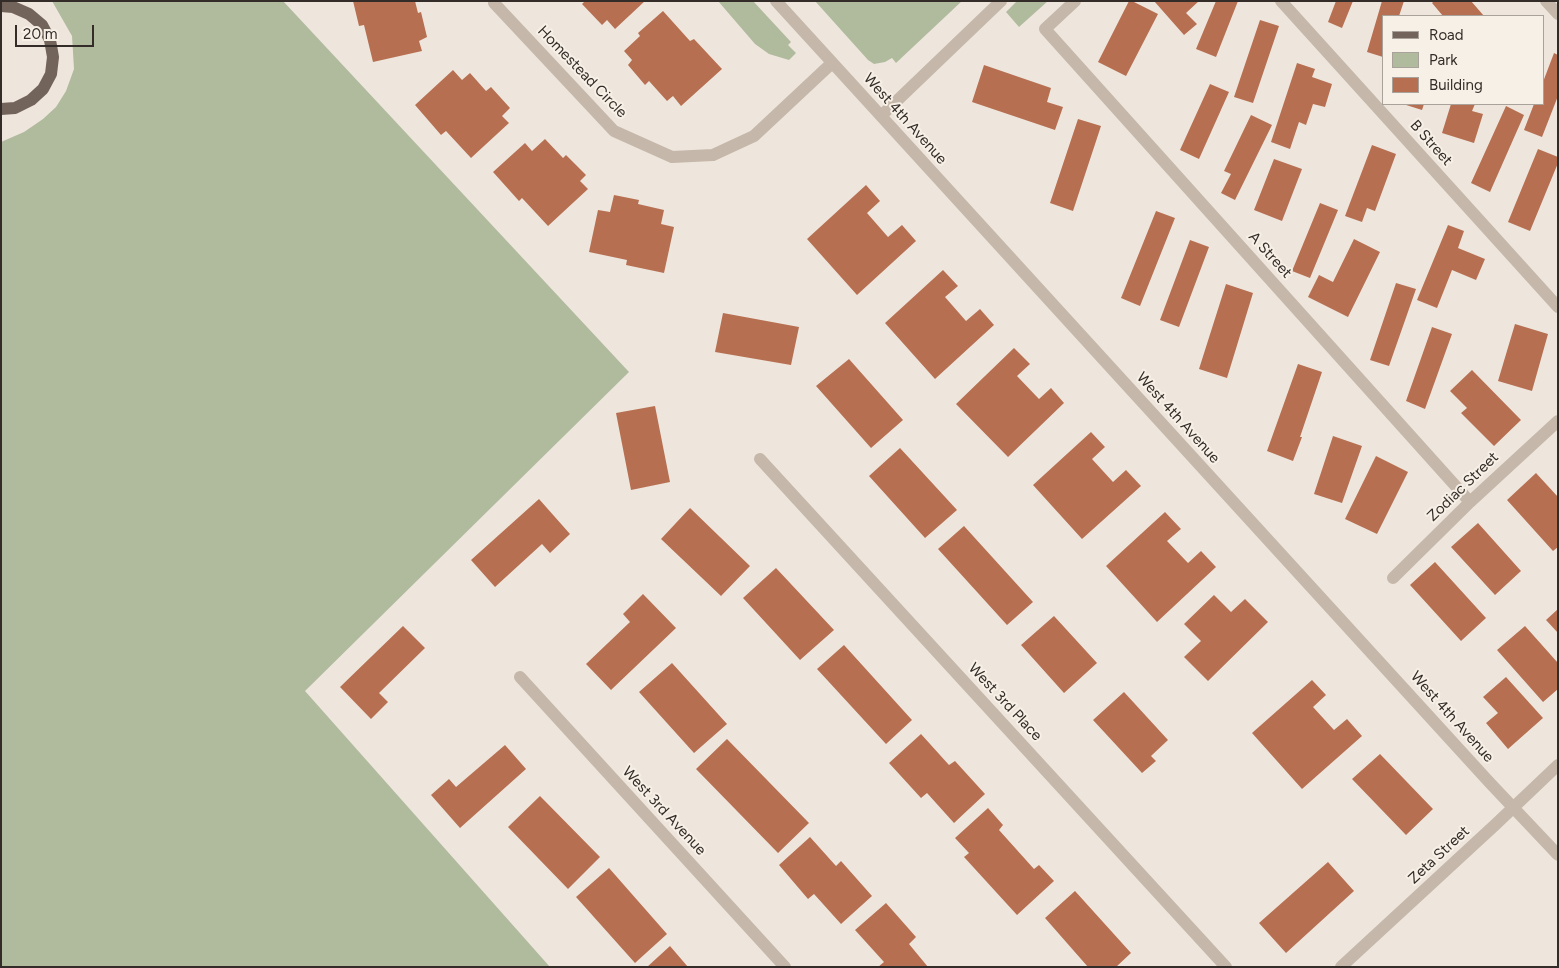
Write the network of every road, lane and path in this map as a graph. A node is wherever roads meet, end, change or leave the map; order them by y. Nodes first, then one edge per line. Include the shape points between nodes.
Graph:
1 (25, 1) edge
2 (776, 1) edge
3 (1001, 1) edge
4 (1075, 1) edge
5 (1281, 1) edge
6 (1546, 1) edge
7 (494, 3) dead end
8 (1, 6) edge
9 (29, 14) junction
10 (1558, 14) edge
11 (832, 62) junction
12 (4, 110) edge
13 (881, 116) junction
14 (1558, 307) edge
15 (1558, 421) edge
16 (760, 459) dead end
17 (1470, 502) junction
18 (1393, 578) dead end
19 (520, 677) dead end
20 (1558, 765) edge
21 (1513, 807) junction
22 (1558, 855) edge
23 (785, 967) edge
24 (1226, 967) edge
25 (1341, 967) edge

1 - 9 main road
2 - 11 street, West 4th Avenue
3 - 13 street
4 - 17 street, A Street via 1045,29
5 - 14 street, B Street
6 - 10 street
7 - 11 street, Homestead Circle via 614,131 672,157 713,155 754,136
8 - 9 main road
9 - 12 main road via 42,25 50,40 53,57 50,74 43,88 31,100
11 - 13 street, West 4th Avenue
13 - 21 street, West 4th Avenue
15 - 17 street, Zodiac Street
16 - 24 street, West 3rd Place
17 - 18 street, Zodiac Street
19 - 23 street, West 3rd Avenue
20 - 21 street, Zeta Street
21 - 22 street, West 4th Avenue
21 - 25 street, Zeta Street

